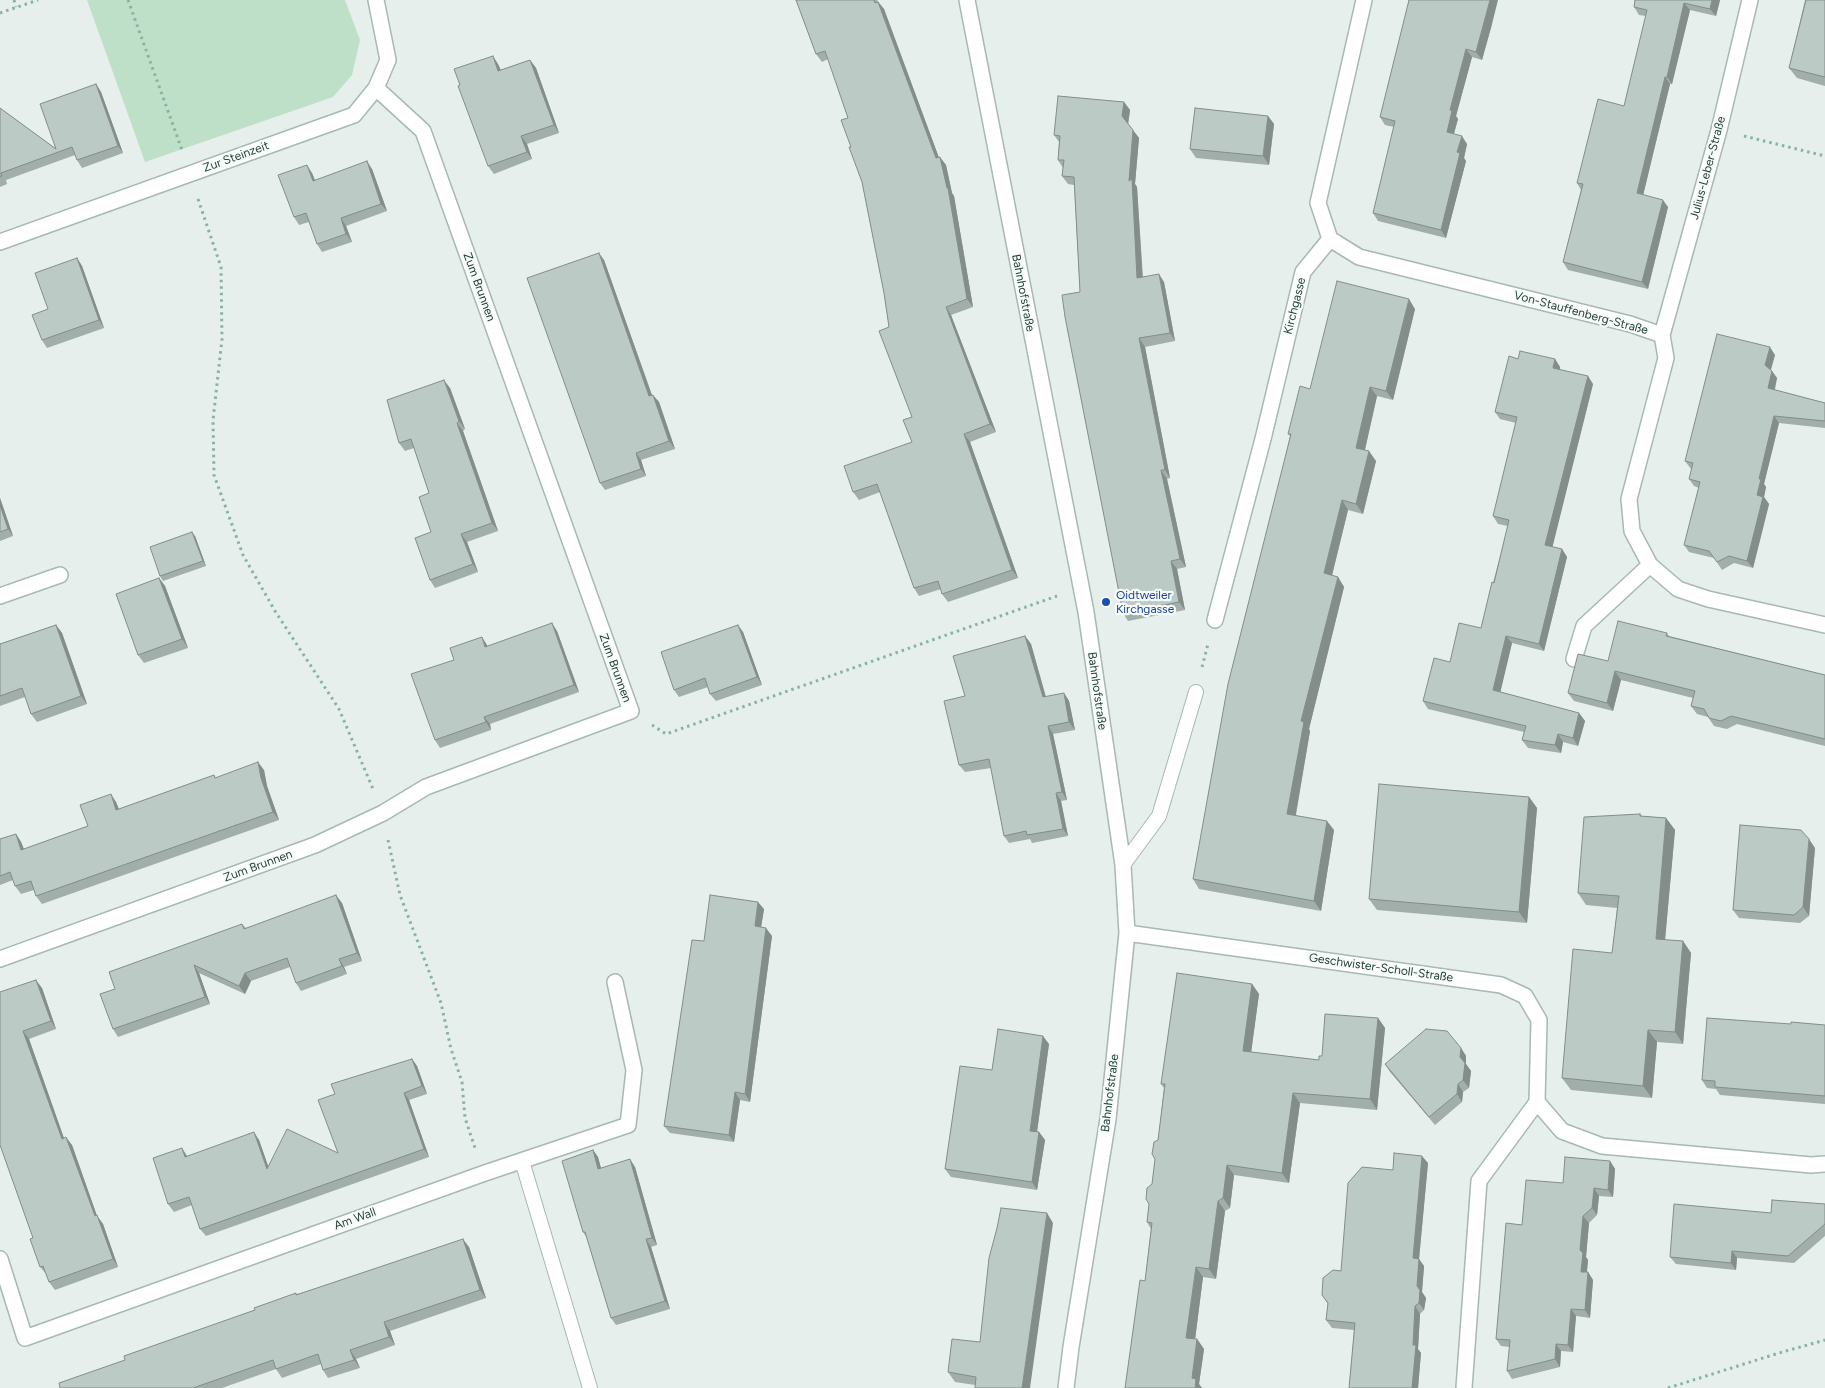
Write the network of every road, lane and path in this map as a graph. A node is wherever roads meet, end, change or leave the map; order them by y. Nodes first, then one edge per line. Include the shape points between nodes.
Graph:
1 (14, 0) edge
2 (38, 0) edge
3 (128, 0) edge
4 (376, 0) edge
5 (967, 0) edge
6 (1364, 0) edge
7 (1750, 0) edge
8 (16, 7) junction
9 (0, 13) edge
10 (376, 88) junction
11 (1719, 130) junction
12 (1825, 156) edge
13 (190, 174) junction
14 (1330, 240) junction
15 (0, 242) edge
16 (1662, 335) junction
17 (1650, 565) junction
18 (60, 575) dead end
19 (1081, 588) junction
20 (0, 596) edge
21 (1215, 620) joint
22 (1825, 625) edge
23 (1574, 659) dead end
24 (1196, 692) joint
25 (631, 711) junction
26 (383, 813) junction
27 (1123, 865) junction
28 (1127, 933) junction
29 (0, 959) edge
30 (615, 982) dead end
31 (1537, 1102) junction
32 (522, 1161) junction
33 (1825, 1164) edge
34 (485, 1173) junction
35 (0, 1259) edge
36 (1825, 1340) edge
37 (590, 1388) edge
38 (1066, 1388) edge
39 (1464, 1388) edge
40 (1668, 1388) edge

1 - 8 path
2 - 8 path
3 - 13 path
4 - 10 street, Zur Steinzeit via 388,60
5 - 19 street, Bahnhofstraße
6 - 14 street via 1318,203
7 - 11 street, Julius-Leber-Straße
8 - 9 path
10 - 13 street, Zur Steinzeit via 354,115
10 - 25 street, Zum Brunnen via 423,131
11 - 12 path
11 - 16 street, Julius-Leber-Straße
13 - 15 street, Zur Steinzeit
13 - 26 path via 221,268 222,339 213,420 214,475 244,555 275,611 339,709
14 - 16 street, Von-Stauffenberg-Straße via 1359,257 1630,324
14 - 21 street, Kirchgasse via 1303,272
16 - 17 street, Von-Stauffenberg-Straße via 1666,358 1629,498 1632,531
17 - 22 street, Von-Stauffenberg-Straße via 1678,589 1700,597
17 - 23 street via 1584,626
18 - 20 street
19 - 25 path via 666,734
19 - 27 street, Bahnhofstraße
21 - 24 path
24 - 27 lane via 1159,816
25 - 26 street, Zum Brunnen via 426,787
26 - 29 street, Zum Brunnen via 315,846
26 - 34 path via 400,895 441,1003 462,1082 465,1118
27 - 28 street, Bahnhofstraße
28 - 31 street, Geschwister-Scholl-Straße via 1501,985 1525,996 1539,1020
28 - 38 street, Bahnhofstraße via 1108,1119
30 - 32 street, Am Wall via 634,1070 628,1125
31 - 33 street via 1562,1131 1602,1146 1811,1166
31 - 39 street via 1479,1181
32 - 34 street, Am Wall
32 - 37 lane
34 - 35 street, Am Wall via 24,1338
36 - 40 path

